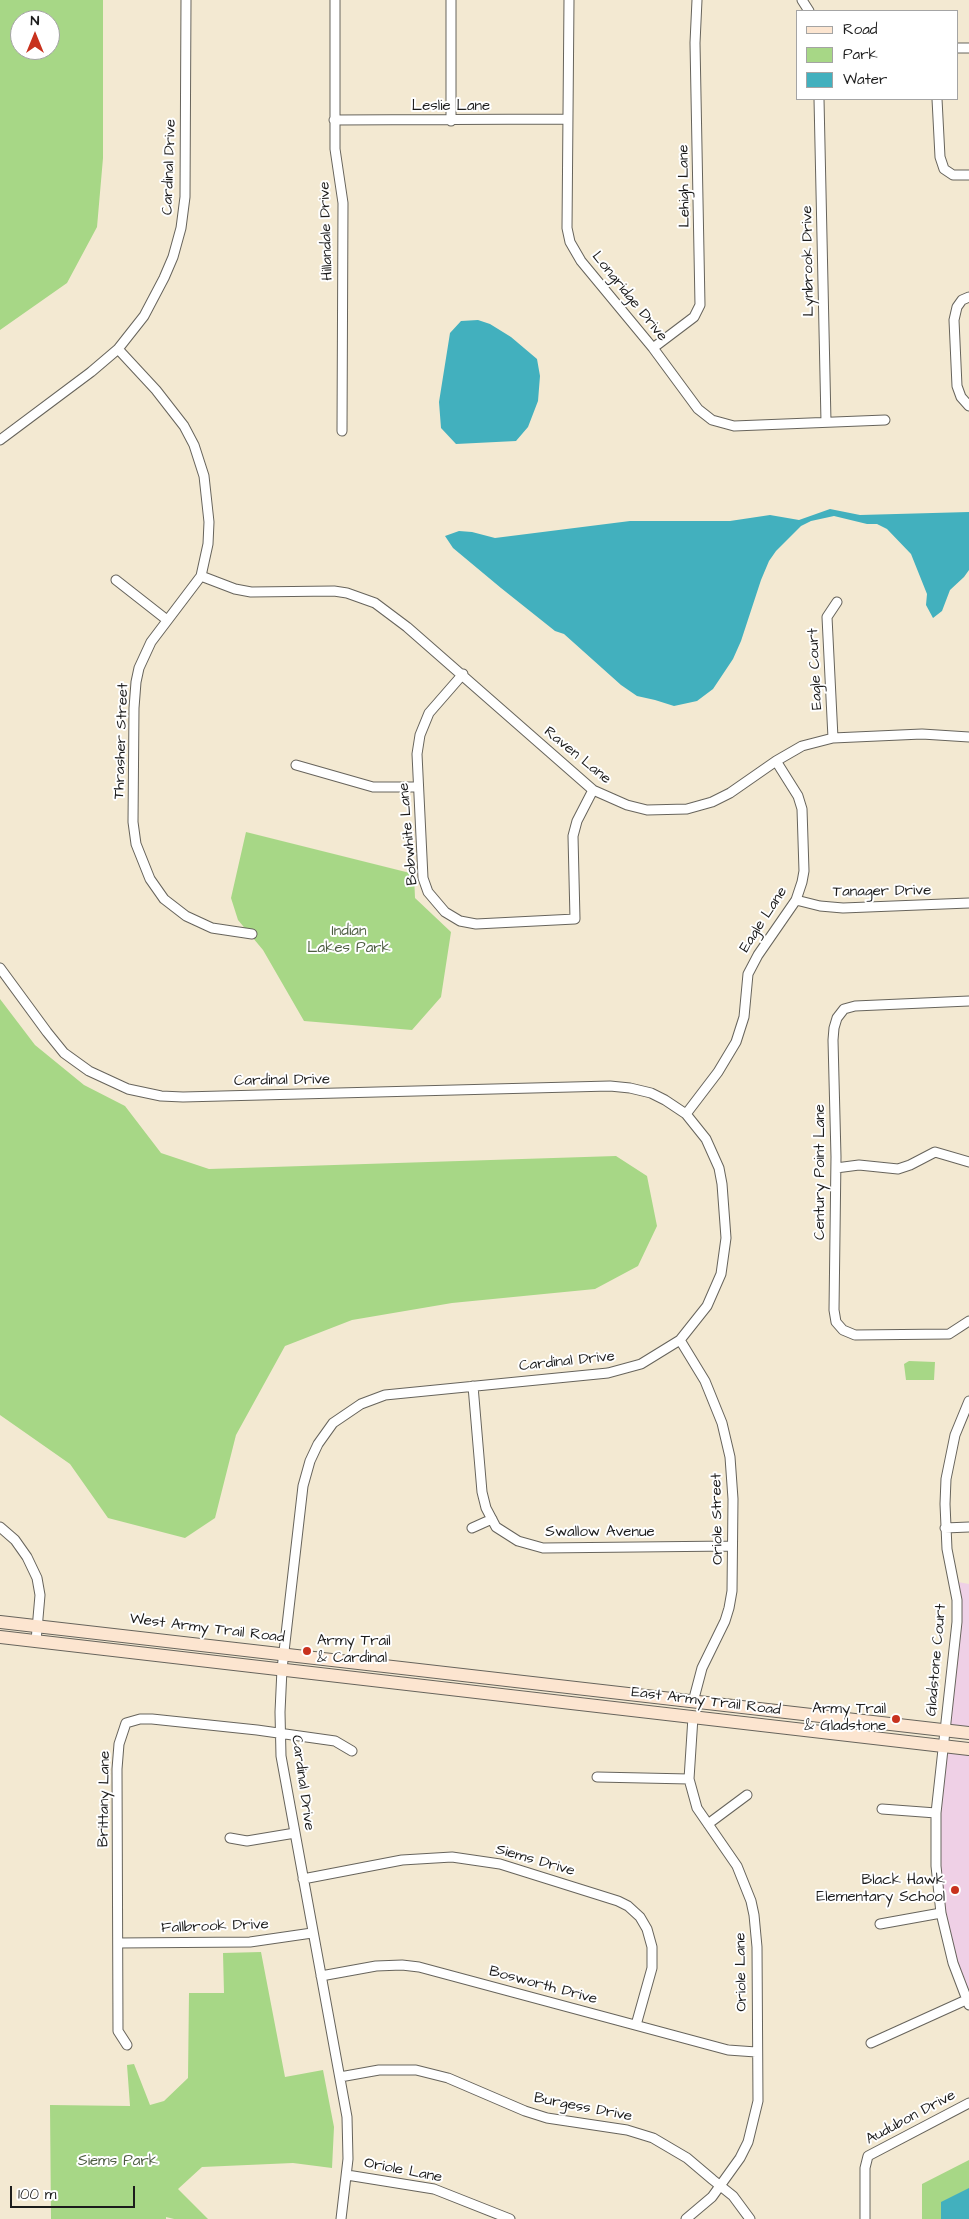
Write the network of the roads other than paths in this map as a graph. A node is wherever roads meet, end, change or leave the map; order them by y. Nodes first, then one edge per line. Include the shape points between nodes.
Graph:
1 (186, 0) edge
2 (335, 0) edge
3 (451, 0) edge
4 (569, 0) edge
5 (697, 0) edge
6 (819, 100) edge
7 (937, 100) edge
8 (567, 119) junction
9 (334, 120) junction
10 (451, 121) junction
11 (969, 175) edge
12 (969, 297) edge
13 (653, 348) junction
14 (118, 349) junction
15 (969, 406) edge
16 (885, 420) dead end
17 (826, 422) junction
18 (342, 431) dead end
19 (0, 440) edge
20 (201, 576) junction
21 (116, 580) dead end
22 (837, 602) dead end
23 (167, 620) junction
24 (463, 674) junction
25 (969, 737) edge
26 (833, 738) junction
27 (776, 761) junction
28 (296, 765) dead end
29 (418, 787) junction
30 (593, 790) junction
31 (796, 900) junction
32 (969, 903) edge
33 (252, 934) dead end
34 (0, 968) edge
35 (969, 1001) edge
36 (686, 1114) junction
37 (969, 1162) edge
38 (836, 1168) junction
39 (969, 1321) edge
40 (680, 1340) junction
41 (474, 1386) junction
42 (969, 1401) edge
43 (492, 1519) junction
44 (0, 1527) edge
45 (969, 1527) edge
46 (472, 1528) dead end
47 (946, 1528) junction
48 (732, 1546) junction
49 (0, 1622) edge
50 (37, 1626) junction
51 (0, 1637) edge
52 (36, 1641) junction
53 (284, 1655) junction
54 (282, 1669) junction
55 (529, 1683) joint
56 (528, 1698) joint
57 (693, 1702) junction
58 (693, 1717) junction
59 (945, 1731) junction
60 (969, 1733) edge
61 (281, 1734) junction
62 (943, 1746) junction
63 (969, 1750) edge
64 (352, 1751) dead end
65 (597, 1777) dead end
66 (689, 1779) junction
67 (747, 1795) dead end
68 (882, 1809) dead end
69 (936, 1813) junction
70 (708, 1824) junction
71 (295, 1833) junction
72 (230, 1838) dead end
73 (303, 1879) junction
74 (941, 1913) junction
75 (880, 1924) dead end
76 (312, 1933) junction
77 (118, 1943) junction
78 (321, 1976) junction
79 (968, 2003) edge
80 (636, 2025) junction
81 (871, 2042) dead end
82 (127, 2045) dead end
83 (756, 2052) junction
84 (340, 2077) junction
85 (969, 2103) edge
86 (347, 2175) junction
87 (721, 2186) junction
88 (341, 2219) edge
89 (510, 2219) edge
90 (686, 2219) edge
91 (750, 2219) edge
92 (866, 2219) edge

1 - 14 street, Cardinal Drive via 185,197 181,228 159,289 144,316
2 - 9 street, Hillandale Drive
3 - 10 street
4 - 8 street, Longridge Drive
5 - 13 street, Lehigh Lane via 700,305 694,317
6 - 17 street, Lynbrook Drive
7 - 11 street via 940,157 944,169 954,175
8 - 10 street, Leslie Lane
8 - 13 street, Longridge Drive via 570,242 581,261
9 - 10 street, Leslie Lane
9 - 18 street, Hillandale Drive via 343,203
12 - 15 street via 956,307 954,320 957,386
13 - 17 street, Longridge Drive via 698,410 712,420 734,426
14 - 19 street, Cardinal Drive
14 - 20 street, Thrasher Street via 170,406 184,426 197,455 204,476 209,522
16 - 17 street, Longridge Drive
20 - 23 street, Thrasher Street
20 - 24 street, Raven Lane via 251,592 328,590 364,598 390,613
21 - 23 street
22 - 26 street, Eagle Court via 827,617
23 - 33 street, Thrasher Street via 146,651 135,688 133,822 137,846 150,879 164,900 186,916 212,928
24 - 29 street, Bobwhite Lane via 423,724 418,745
24 - 30 street, Raven Lane
25 - 26 street, Raven Lane via 922,734
26 - 27 street, Raven Lane via 802,746
27 - 30 street, Raven Lane via 730,793 687,809 647,810
27 - 31 street, Eagle Lane via 798,796 802,810 804,871
28 - 29 street via 373,787
29 - 30 street, Bobwhite Lane via 423,878 428,892 445,912 460,921 476,924 575,919 573,836
31 - 32 street, Tanager Drive via 843,908
31 - 36 street, Eagle Lane via 752,964 746,982 741,1030 729,1056
34 - 36 street, Cardinal Drive via 64,1053 112,1083 146,1094 183,1097 610,1086 651,1093
35 - 38 street, Century Point Lane via 855,1006 844,1010 837,1018 834,1028
36 - 40 street, Cardinal Drive via 706,1139 719,1168 726,1238 721,1274 713,1296
37 - 38 street via 935,1152 898,1169 859,1165
38 - 39 street, Century Point Lane via 836,1322 843,1330 855,1335 949,1334
40 - 41 street, Cardinal Drive via 656,1356 620,1371
40 - 48 street, Oriole Street via 705,1381 722,1423 732,1478
41 - 43 street, Swallow Avenue via 482,1492
41 - 53 street, Cardinal Drive via 385,1395 350,1410 333,1423 323,1437 310,1461 304,1486
42 - 47 street, Gladstone Court via 949,1460
43 - 46 street
43 - 48 street, Swallow Avenue via 496,1527 518,1541 543,1548
44 - 50 street via 15,1540 37,1578 40,1596
45 - 47 street
47 - 59 street, Gladstone Court via 957,1615
48 - 57 street, Oriole Street via 730,1608 702,1668
49 - 50 main road, West Army Trail Road
50 - 52 street
50 - 53 main road, West Army Trail Road
51 - 52 main road, West Army Trail Road
52 - 54 main road, West Army Trail Road
53 - 54 street, Cardinal Drive
53 - 55 main road, West Army Trail Road
54 - 56 main road, West Army Trail Road
54 - 61 street, Cardinal Drive
55 - 57 main road, East Army Trail Road
56 - 58 main road, East Army Trail Road
57 - 59 main road, East Army Trail Road
58 - 62 main road, East Army Trail Road
58 - 66 street, Oriole Lane
59 - 60 main road, East Army Trail Road
59 - 62 street, Gladstone Court
61 - 64 street via 335,1741
61 - 71 street, Cardinal Drive via 281,1756
61 - 77 street, Brittany Lane via 163,1720 140,1719 126,1723 119,1744 118,1769
62 - 63 main road, East Army Trail Road
62 - 69 street, Gladstone Court
65 - 66 street
66 - 70 street, Oriole Lane via 697,1808
67 - 70 street
68 - 69 street
69 - 74 street, Gladstone Court via 936,1866
70 - 83 street, Oriole Lane via 737,1866 754,1915 757,1947
71 - 72 street via 247,1841
71 - 73 street, Cardinal Drive
73 - 76 street, Cardinal Drive
73 - 80 street, Siems Drive via 412,1859 452,1856 500,1864 618,1901 640,1917 652,1947 652,1968
74 - 75 street
74 - 79 street, Gladstone Court via 950,1952
76 - 77 street, Fallbrook Drive via 250,1942
76 - 78 street, Cardinal Drive
77 - 82 street via 118,2031
78 - 80 street, Bosworth Drive via 376,1966 419,1967
78 - 84 street, Cardinal Drive
79 - 81 street
80 - 83 street, Bosworth Drive via 728,2050
83 - 87 street, Oriole Lane via 758,2101 750,2136
84 - 86 street, Cardinal Drive via 348,2133
84 - 87 street, Burgess Drive via 395,2069 416,2070 448,2078 547,2118 627,2130 653,2138 687,2158
85 - 92 street, Audubon Drive via 868,2156
86 - 88 street, Cardinal Drive
86 - 89 street, Oriole Lane via 434,2189
87 - 90 street, Oriole Lane via 706,2204
87 - 91 street, Burgess Drive

